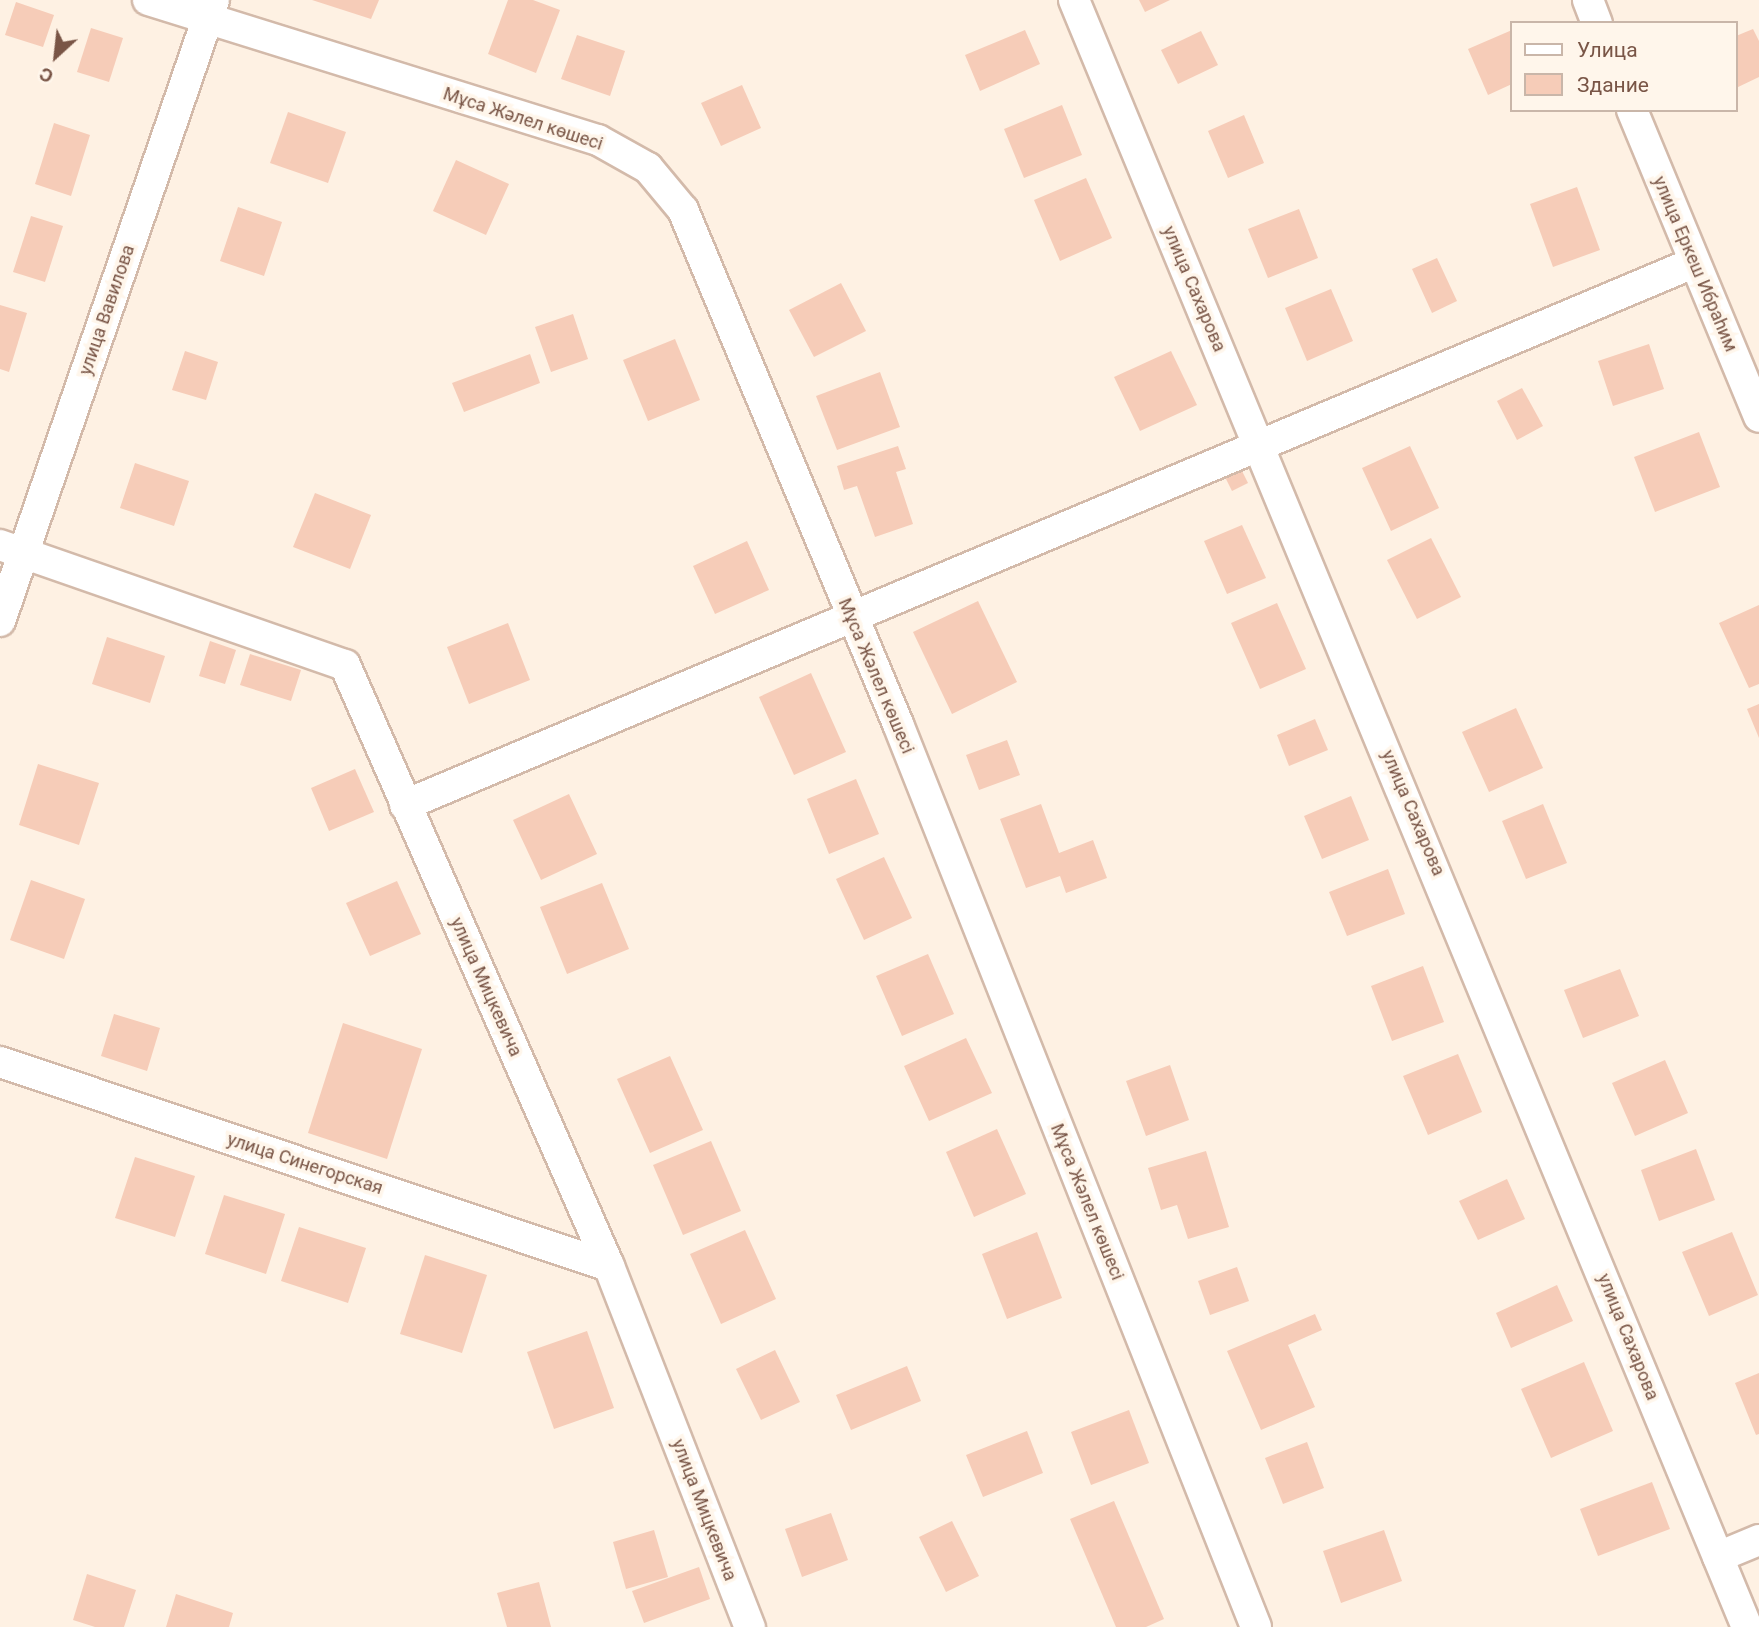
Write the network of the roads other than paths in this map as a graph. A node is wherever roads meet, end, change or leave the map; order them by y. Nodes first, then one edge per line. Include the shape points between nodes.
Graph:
1 (148, 0) edge
2 (1074, 0) edge
3 (1588, 0) edge
4 (211, 10) edge
5 (1596, 21) edge
6 (1633, 112) edge
7 (1693, 263) junction
8 (1759, 417) edge
9 (1258, 443) junction
10 (12, 550) edge
11 (850, 619) junction
12 (0, 621) edge
13 (405, 805) junction
14 (0, 1062) edge
15 (609, 1266) junction
16 (1759, 1540) edge
17 (1718, 1557) junction
18 (750, 1627) edge
19 (1256, 1627) edge
20 (1747, 1627) edge

1 - 4 street, Мұса Жәлел көшесі
2 - 9 street, улица Сахарова
3 - 5 street
4 - 10 street, улица Вавилова
4 - 11 street, Мұса Жәлел көшесі via 598,140 648,169 683,210
6 - 7 street, улица Еркеш Ибраһим
7 - 8 street, улица Еркеш Ибраһим
7 - 9 street
9 - 11 street
9 - 17 street, улица Сахарова
10 - 12 street, улица Вавилова
10 - 13 street, улица Мицкевича via 345,665
11 - 13 street
11 - 19 street, Мұса Жәлел көшесі via 898,724
13 - 15 street, улица Мицкевича
14 - 15 street, улица Синегорская
15 - 18 street, улица Мицкевича
16 - 17 street
17 - 20 street, улица Сахарова

